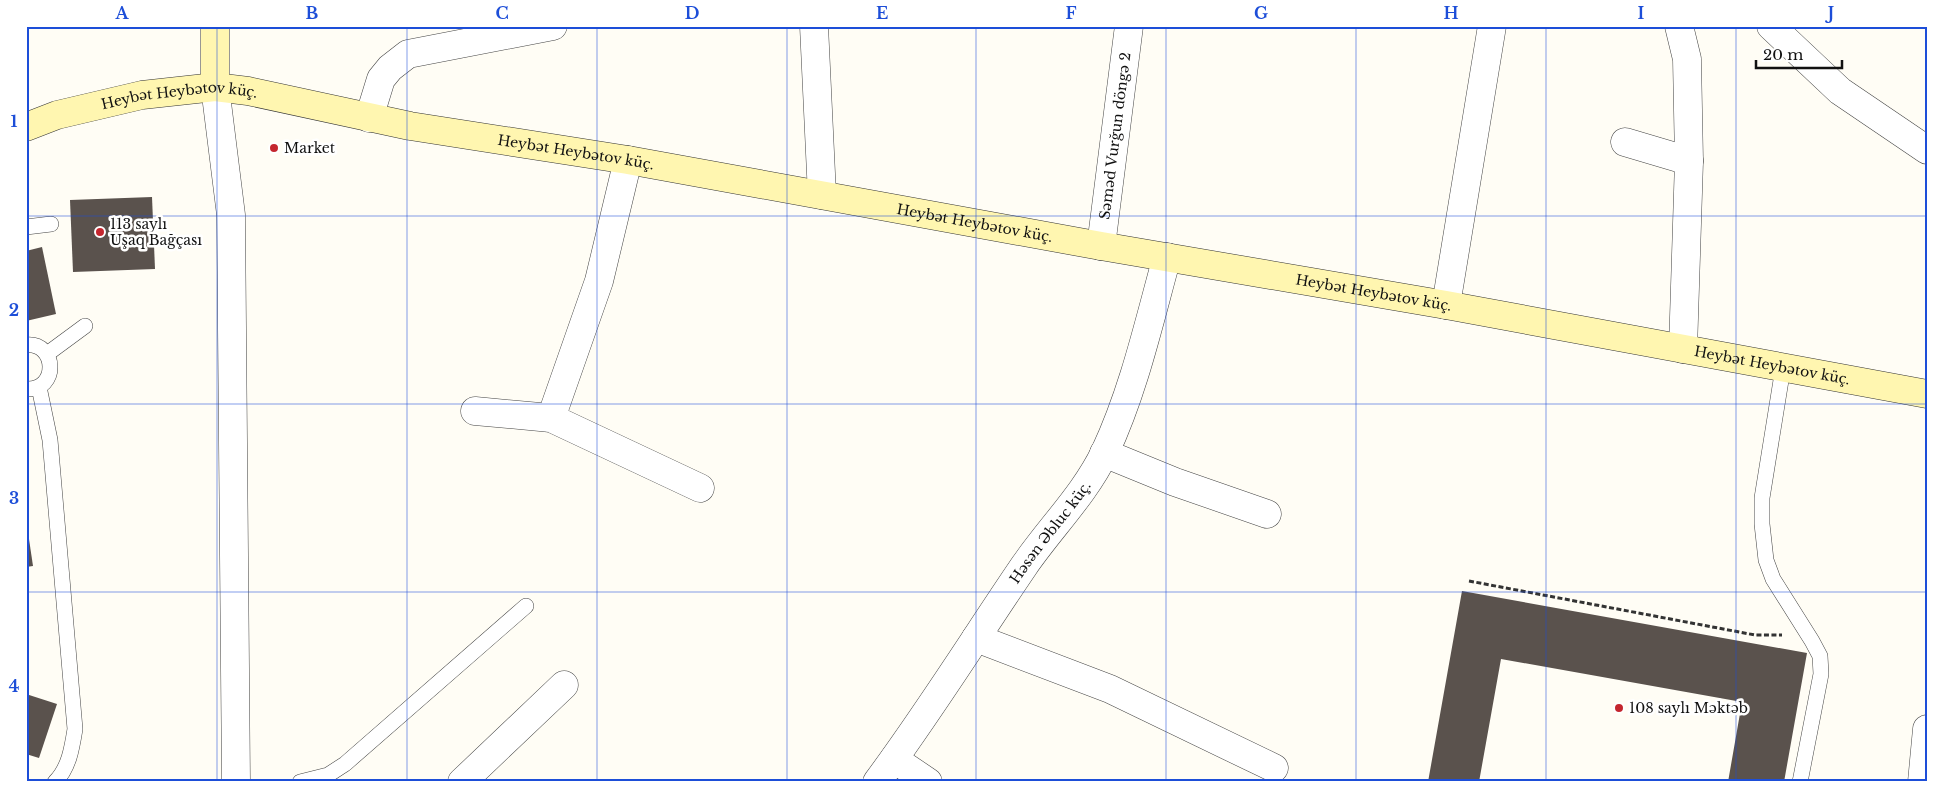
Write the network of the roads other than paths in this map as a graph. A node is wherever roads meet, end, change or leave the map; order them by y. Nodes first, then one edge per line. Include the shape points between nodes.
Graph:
1 (215, 26) edge
2 (553, 26) edge
3 (814, 26) edge
4 (1129, 26) edge
5 (1492, 26) edge
6 (1679, 26) edge
7 (1771, 26) edge
8 (215, 87) junction
9 (368, 118) junction
10 (26, 126) edge
11 (1625, 142) dead end
12 (1927, 150) edge
13 (628, 160) junction
14 (1689, 161) junction
15 (822, 195) junction
16 (51, 224) dead end
17 (26, 227) edge
18 (1101, 246) junction
19 (1167, 257) junction
20 (1446, 305) junction
21 (85, 326) dead end
22 (26, 345) edge
23 (1683, 348) junction
24 (47, 354) junction
25 (1783, 368) junction
26 (32, 388) edge
27 (1927, 394) edge
28 (475, 411) dead end
29 (552, 418) junction
30 (1104, 453) junction
31 (700, 488) dead end
32 (1267, 514) dead end
33 (526, 606) dead end
34 (976, 638) junction
35 (564, 685) dead end
36 (1927, 729) edge
37 (894, 759) junction
38 (1274, 768) dead end
39 (55, 782) edge
40 (236, 782) edge
41 (300, 782) edge
42 (462, 782) edge
43 (877, 782) edge
44 (928, 782) edge
45 (1800, 782) edge
46 (1922, 782) edge

1 - 8 main road
2 - 9 street via 408,54 381,79
3 - 15 street
4 - 18 street, Səməd Vurğun döngə 2
5 - 20 street
6 - 14 street via 1687,60
7 - 12 street via 1840,91
8 - 9 main road, Heybət Heybətov küç. via 257,92
8 - 10 main road, Heybət Heybətov küç. via 100,104
8 - 40 street via 231,215
9 - 13 main road, Heybət Heybətov küç.
11 - 14 street
13 - 15 main road, Heybət Heybətov küç.
13 - 29 street via 599,281
14 - 23 street
15 - 18 main road, Heybət Heybətov küç.
16 - 17 lane
18 - 19 main road, Heybət Heybətov küç.
19 - 20 main road, Heybət Heybətov küç.
19 - 30 street, Həsən Əbluc küç. via 1133,378
20 - 23 main road, Heybət Heybətov küç.
21 - 24 lane
22 - 24 lane via 40,348
23 - 25 main road, Heybət Heybətov küç.
24 - 26 lane via 50,373 46,381
25 - 27 main road, Heybət Heybətov küç.
25 - 45 lane via 1762,498 1762,524 1766,560 1773,579 1820,656 1821,674
26 - 39 lane via 50,440 75,729 66,766
28 - 29 street
29 - 31 street
30 - 32 street
30 - 34 street, Həsən Əbluc küç. via 1087,482
33 - 41 lane via 345,764 328,775
34 - 37 street, Həsən Əbluc küç.
34 - 38 street via 1110,689
35 - 42 street
36 - 46 street
37 - 43 street, Həsən Əbluc küç.
37 - 44 street

